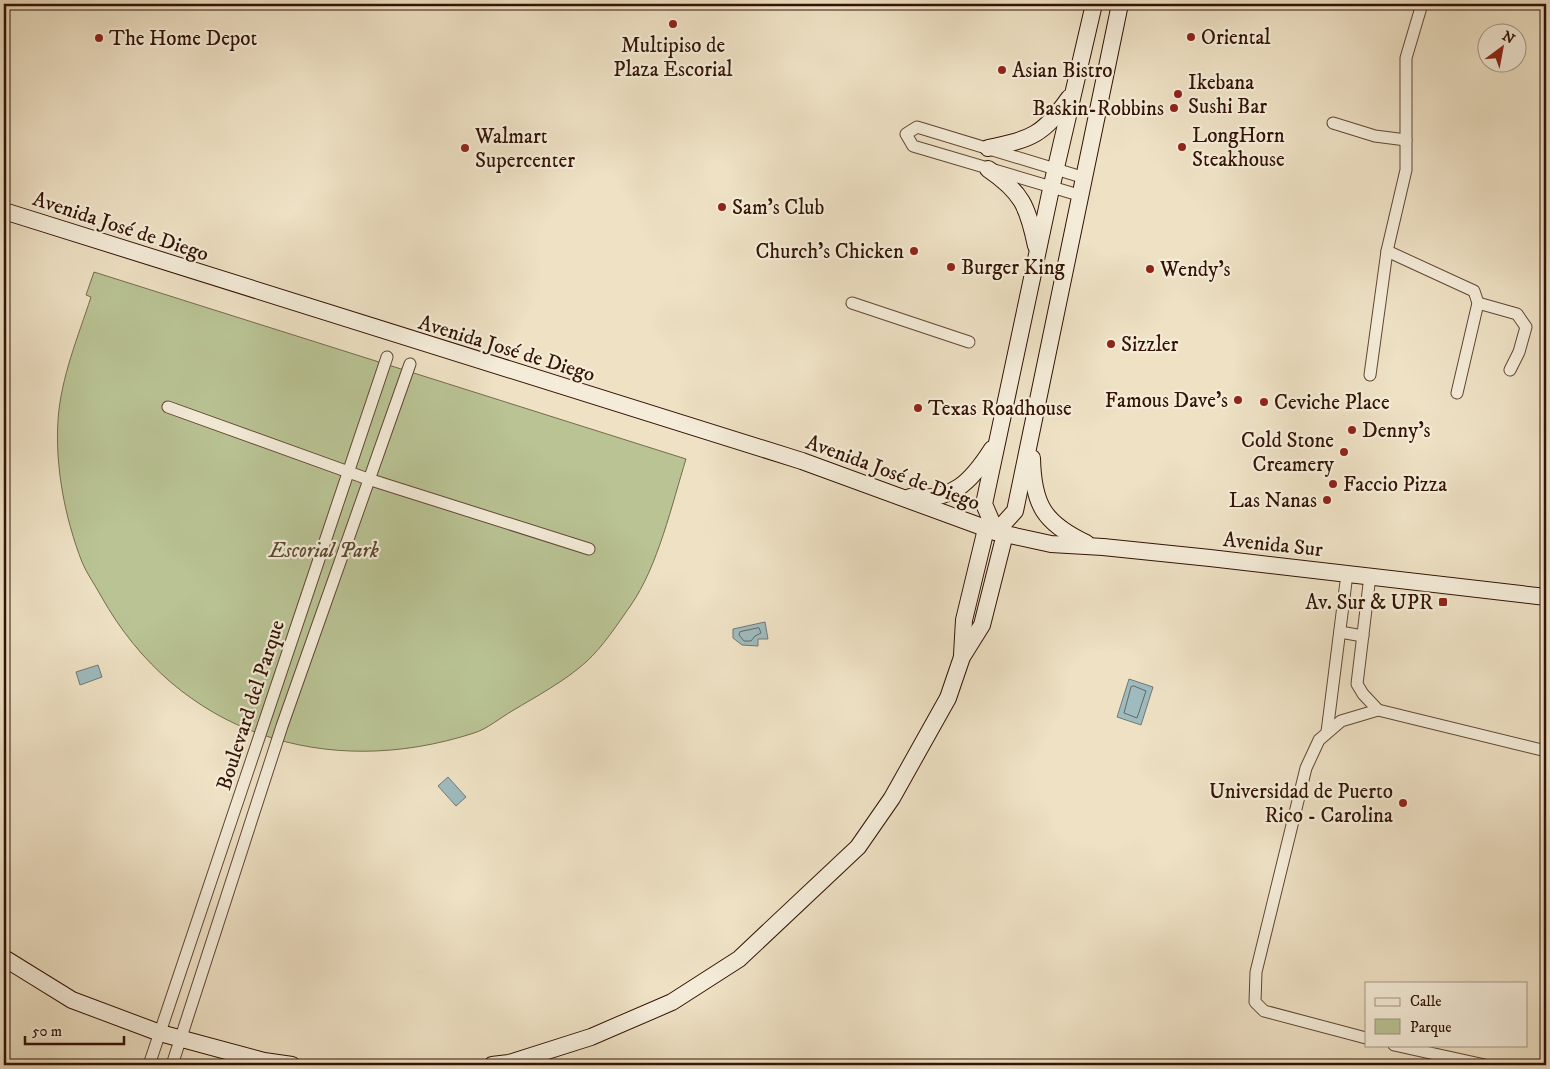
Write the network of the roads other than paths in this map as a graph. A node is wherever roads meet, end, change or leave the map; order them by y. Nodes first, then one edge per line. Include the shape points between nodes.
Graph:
1 (1094, 4) edge
2 (1120, 4) edge
3 (1422, 4) edge
4 (1074, 92) junction
5 (1333, 123) dead end
6 (1406, 140) junction
7 (988, 148) junction
8 (988, 169) junction
9 (1056, 169) junction
10 (1085, 178) junction
11 (1051, 189) junction
12 (1082, 196) junction
13 (4, 211) edge
14 (1387, 251) junction
15 (1038, 252) junction
16 (852, 303) dead end
17 (1478, 303) junction
18 (969, 342) dead end
19 (387, 357) dead end
20 (410, 364) dead end
21 (1510, 370) dead end
22 (1370, 375) dead end
23 (1457, 393) dead end
24 (168, 407) dead end
25 (1031, 433) junction
26 (998, 438) junction
27 (347, 471) junction
28 (368, 479) junction
29 (893, 495) junction
30 (996, 531) junction
31 (1093, 546) junction
32 (589, 549) dead end
33 (1348, 574) junction
34 (1370, 576) junction
35 (1546, 597) edge
36 (1340, 632) junction
37 (1363, 636) junction
38 (1378, 710) junction
39 (1328, 732) junction
40 (1546, 751) edge
41 (4, 958) edge
42 (160, 1033) junction
43 (1365, 1038) edge
44 (180, 1040) junction
45 (1399, 1046) edge
46 (149, 1065) edge
47 (172, 1065) edge
48 (292, 1065) edge
49 (492, 1065) edge
50 (1485, 1065) edge

1 - 4 street
2 - 10 street
3 - 6 street via 1406,58
4 - 7 street via 1042,130 1023,141
4 - 9 street
5 - 6 street via 1375,136
6 - 14 street via 1406,170
7 - 8 street via 917,127 906,134 913,146
7 - 9 street
8 - 11 street
8 - 15 street via 1008,182 1018,195 1028,212
9 - 10 street
9 - 11 street
10 - 12 street
11 - 12 street
11 - 15 street
12 - 25 street
13 - 29 street, Avenida José de Diego via 802,461
14 - 17 street via 1460,283 1474,291
14 - 22 street
15 - 26 street
16 - 18 street
17 - 21 street via 1517,314 1526,326
17 - 23 street
19 - 27 street, Boulevard del Parque
20 - 28 street, Boulevard del Parque
24 - 27 street
25 - 30 street via 1014,511
25 - 31 street via 1032,477 1037,501 1046,517 1065,533
26 - 29 street via 978,471 952,492 922,498
26 - 30 street via 984,504
27 - 28 street
27 - 42 street, Boulevard del Parque
28 - 32 street
28 - 44 street, Boulevard del Parque via 282,726
29 - 30 street, Avenida José de Diego
30 - 31 street, Avenida Sur via 1051,544
30 - 49 street via 964,620 962,657 948,698 892,798 858,847 739,959 672,1002 600,1033 509,1063
31 - 33 street, Avenida Sur
33 - 34 street, Avenida Sur
33 - 36 street
34 - 35 street, Avenida Sur
34 - 37 street
36 - 37 street
36 - 39 street
37 - 38 street via 1357,684
38 - 39 street via 1341,720
38 - 40 street
39 - 43 street via 1319,740 1306,768 1256,972 1255,1002 1264,1011
41 - 42 street via 72,1000
42 - 44 street
42 - 46 street, Boulevard del Parque
44 - 47 street, Boulevard del Parque
44 - 48 street
45 - 50 street

